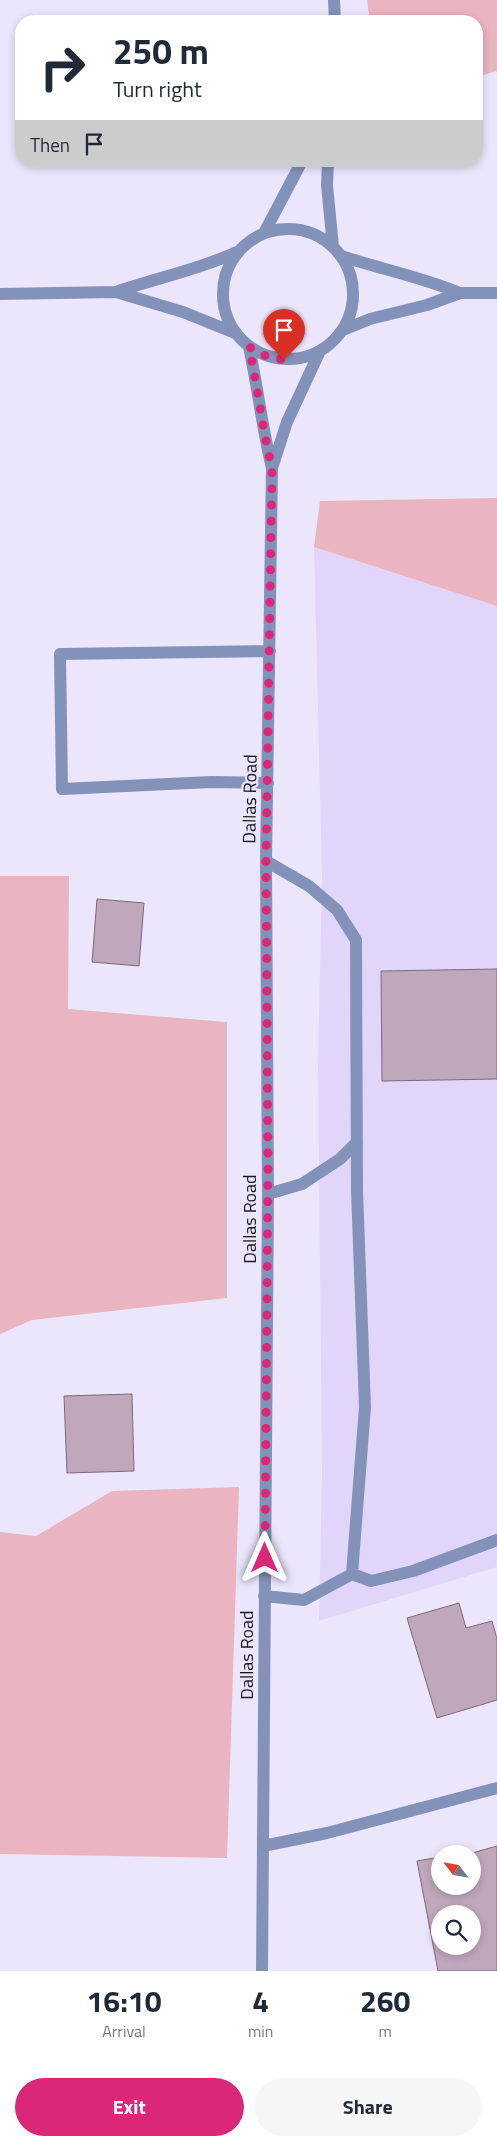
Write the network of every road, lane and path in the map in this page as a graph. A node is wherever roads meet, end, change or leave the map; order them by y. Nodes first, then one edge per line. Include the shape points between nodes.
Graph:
1 (334, 0) edge
2 (335, 15) edge
3 (299, 167) edge
4 (328, 167) edge
5 (264, 233) junction
6 (337, 251) junction
7 (238, 252) junction
8 (116, 292) junction
9 (460, 293) junction
10 (497, 293) edge
11 (0, 294) edge
12 (343, 330) junction
13 (235, 333) junction
14 (249, 347) junction
15 (320, 351) junction
16 (272, 468) junction
17 (270, 651) junction
18 (268, 783) junction
19 (266, 861) junction
20 (357, 1142) junction
21 (268, 1194) junction
22 (497, 1540) edge
23 (352, 1574) junction
24 (264, 1596) junction
25 (497, 1788) edge
26 (263, 1846) junction
27 (262, 1971) edge

1 - 2 street
3 - 5 street
4 - 6 street via 327,185
5 - 6 street via 300,230 318,236
5 - 7 street
6 - 9 street
6 - 12 street via 350,274 353,293 351,312
7 - 8 street via 212,264
7 - 13 street via 228,266 223,292 227,318
8 - 11 street
8 - 13 street via 183,312
9 - 10 street
9 - 12 street
12 - 15 street
13 - 14 street
14 - 15 street via 266,356 284,360 303,358
14 - 16 street, Dallas Road
15 - 16 street, Dallas Road via 287,422
16 - 17 street, Dallas Road
17 - 18 street, Dallas Road
17 - 18 street via 60,654 62,789 211,782
18 - 19 street, Dallas Road
19 - 20 street via 309,886 337,910 356,940
19 - 21 street, Dallas Road
20 - 21 street via 340,1159 302,1184
20 - 23 street via 365,1407
21 - 24 street, Dallas Road
22 - 23 street via 413,1571 371,1581
23 - 24 street via 304,1600
24 - 26 street, Dallas Road
25 - 26 street via 327,1833
26 - 27 street, Dallas Road

